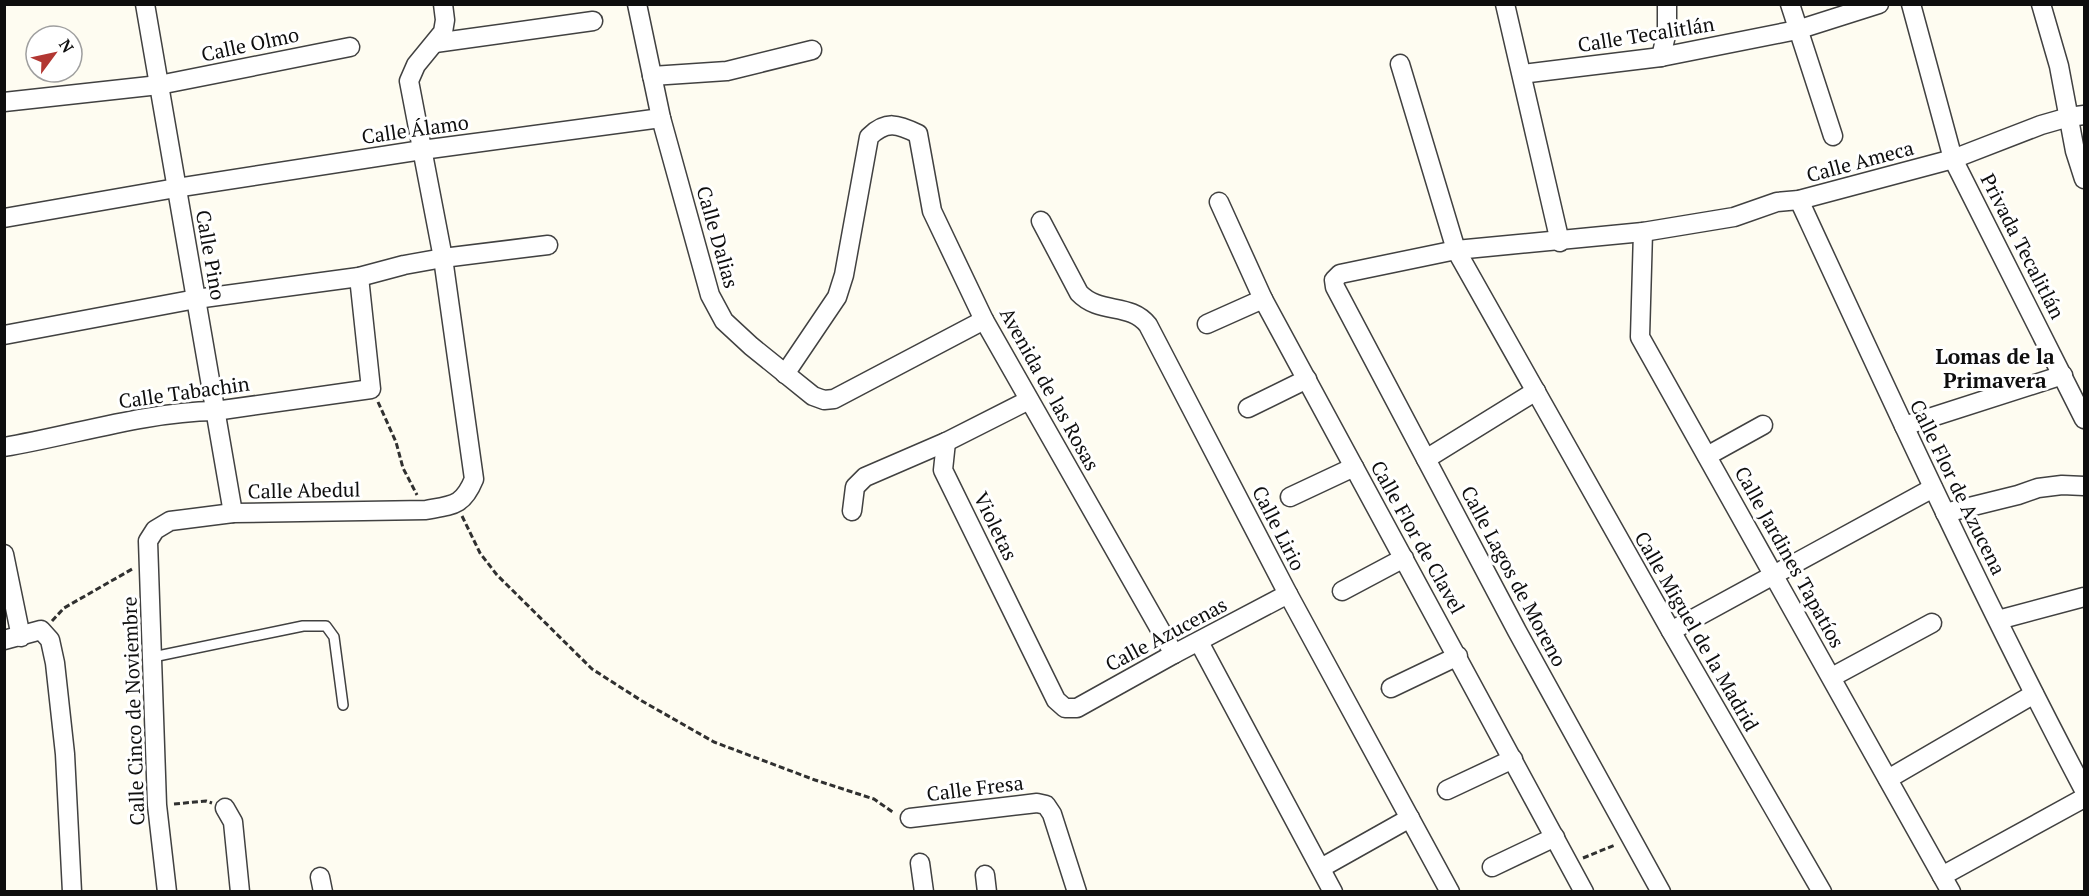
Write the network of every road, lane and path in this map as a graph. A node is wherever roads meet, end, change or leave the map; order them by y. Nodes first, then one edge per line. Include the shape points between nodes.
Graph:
1 (145, 4) edge
2 (442, 4) edge
3 (637, 4) edge
4 (1505, 4) edge
5 (1667, 4) edge
6 (1790, 4) edge
7 (1879, 4) edge
8 (1911, 4) edge
9 (2041, 4) edge
10 (593, 21) dead end
11 (1797, 30) junction
12 (435, 43) junction
13 (350, 46) dead end
14 (812, 50) dead end
15 (1661, 57) junction
16 (1400, 63) dead end
17 (1522, 74) junction
18 (652, 76) junction
19 (159, 86) junction
20 (4, 102) edge
21 (2077, 116) edge
22 (661, 118) junction
23 (1833, 136) dead end
24 (422, 150) junction
25 (1953, 159) junction
26 (2085, 179) edge
27 (176, 188) junction
28 (1799, 200) junction
29 (1219, 202) dead end
30 (4, 218) edge
31 (1041, 221) dead end
32 (1643, 232) junction
33 (1560, 242) junction
34 (548, 245) dead end
35 (1456, 250) junction
36 (443, 258) junction
37 (360, 277) junction
38 (1334, 280) joint
39 (196, 299) junction
40 (1263, 299) junction
41 (984, 320) junction
42 (1207, 324) dead end
43 (4, 335) edge
44 (785, 374) junction
45 (2063, 375) junction
46 (1306, 379) junction
47 (371, 390) junction
48 (1536, 391) junction
49 (1029, 400) junction
50 (1248, 408) dead end
51 (215, 411) junction
52 (2085, 418) edge
53 (1763, 425) dead end
54 (1904, 426) junction
55 (946, 442) junction
56 (4, 447) edge
57 (1707, 456) junction
58 (1426, 459) junction
59 (1354, 467) junction
60 (2085, 486) edge
61 (1933, 488) junction
62 (1290, 497) dead end
63 (455, 504) junction
64 (426, 510) junction
65 (852, 511) dead end
66 (233, 513) junction
67 (1945, 513) junction
68 (156, 530) joint
69 (4, 555) edge
70 (1404, 558) junction
71 (150, 559) junction
72 (1773, 574) junction
73 (1342, 591) dead end
74 (1288, 594) junction
75 (2085, 597) edge
76 (1998, 620) junction
77 (1932, 622) dead end
78 (41, 630) junction
79 (1671, 631) junction
80 (13, 639) edge
81 (1199, 642) junction
82 (1174, 654) junction
83 (1458, 656) junction
84 (153, 657) junction
85 (1832, 677) junction
86 (1391, 688) dead end
87 (2034, 694) junction
88 (343, 705) dead end
89 (1065, 708) joint
90 (1513, 759) junction
91 (1888, 779) junction
92 (1447, 790) dead end
93 (2085, 790) edge
94 (2085, 798) edge
95 (158, 805) junction
96 (225, 808) joint
97 (910, 818) joint
98 (1410, 818) junction
99 (1555, 837) junction
100 (1632, 838) junction
101 (920, 863) dead end
102 (1570, 863) junction
103 (1492, 867) dead end
104 (1321, 868) junction
105 (1946, 884) edge
106 (72, 891) edge
107 (167, 891) edge
108 (240, 891) edge
109 (924, 891) edge
110 (1077, 891) edge
111 (1333, 891) edge
112 (1450, 891) edge
113 (1584, 891) edge
114 (1661, 891) edge
115 (1822, 891) edge

1 - 19 street, Calle Pino
2 - 12 street via 443,32
3 - 18 street, Calle Dalias
4 - 17 street
5 - 15 street via 1667,31
6 - 11 street
7 - 11 street, Calle Tecalitlán
8 - 25 street, Privada Tecalitlán
9 - 21 street
10 - 12 street
11 - 15 street, Calle Tecalitlán
11 - 23 street
12 - 24 street via 416,65 409,81
13 - 19 street, Calle Olmo
14 - 18 street via 727,71
15 - 17 street, Calle Tecalitlán
16 - 35 street, Calle Miguel de la Madrid
17 - 33 street
18 - 22 street, Calle Dalias
19 - 20 street, Calle Olmo
19 - 27 street, Calle Pino
21 - 25 street, Calle Ameca via 2012,135
21 - 26 street via 2075,151
22 - 24 street, Calle Álamo
22 - 44 street, Calle Dalias via 710,295 724,321
24 - 27 street, Calle Álamo
24 - 36 street
25 - 28 street, Calle Ameca
25 - 45 street, Privada Tecalitlán
27 - 30 street, Calle Álamo
27 - 39 street, Calle Pino
28 - 32 street, Calle Ameca via 1777,202 1734,217
28 - 54 street, Calle Flor de Azucena
29 - 40 street, Calle Flor de Clavel
31 - 74 street, Calle Lirio via 1079,293 1088,302 1132,312 1148,325
32 - 33 street, Calle Ameca
32 - 57 street, Calle Jardines Tapatíos via 1640,337
33 - 35 street, Calle Ameca
34 - 36 street
35 - 38 street, Calle Ameca via 1340,274
35 - 48 street, Calle Miguel de la Madrid
36 - 37 street
36 - 63 street via 474,479 468,494
37 - 39 street
37 - 47 street
38 - 58 street, Calle Lagos de Moreno
39 - 43 street
39 - 51 street, Calle Pino
40 - 42 street
40 - 46 street, Calle Flor de Clavel
41 - 44 street, Calle Dalias via 834,399 813,396
41 - 44 street, Avenida de las Rosas via 932,211 918,134 886,125 869,137 837,297
41 - 49 street, Avenida de las Rosas
45 - 52 street, Privada Tecalitlán
45 - 54 street
46 - 50 street
46 - 59 street, Calle Flor de Clavel
47 - 51 street, Calle Tabachin
47 - 64 path via 396,442 403,468
48 - 58 street
48 - 79 street, Calle Miguel de la Madrid
49 - 55 street
49 - 82 street, Avenida de las Rosas
51 - 56 street, Calle Tabachin via 156,416
51 - 66 street, Calle Pino
53 - 57 street
54 - 61 street, Calle Flor de Azucena
55 - 65 street via 865,477 855,487
55 - 89 street, Violetas via 943,470 1056,700
57 - 72 street, Calle Jardines Tapatíos
58 - 100 street, Calle Lagos de Moreno
59 - 62 street
59 - 70 street, Calle Flor de Clavel
60 - 67 street via 2038,488
61 - 67 street, Calle Flor de Azucena
61 - 72 street
63 - 64 street, Calle Abedul
63 - 97 path via 496,575 592,669 714,742 874,799 891,812
64 - 66 street, Calle Abedul
66 - 68 street, Calle Abedul via 170,521
67 - 76 street, Calle Flor de Azucena
68 - 71 street, Calle Cinco de Noviembre via 148,541
69 - 80 street
70 - 73 street
70 - 83 street, Calle Flor de Clavel
71 - 78 path via 64,608
71 - 84 street, Calle Cinco de Noviembre
72 - 79 street
72 - 85 street, Calle Jardines Tapatíos
74 - 81 street, Calle Azucenas
74 - 98 street, Calle Lirio
75 - 76 street
76 - 87 street, Calle Flor de Azucena
77 - 85 street
78 - 80 street
78 - 106 street via 50,640 55,663 65,754
79 - 115 street, Calle Miguel de la Madrid
81 - 82 street, Calle Azucenas
81 - 104 street
82 - 89 street, Calle Azucenas via 1077,708
83 - 86 street
83 - 90 street, Calle Flor de Clavel
84 - 88 lane via 303,626 326,626 334,637
84 - 95 street, Calle Cinco de Noviembre
85 - 91 street, Calle Jardines Tapatíos
87 - 91 street
87 - 93 street, Calle Flor de Azucena
90 - 92 street
90 - 99 street, Calle Flor de Clavel
91 - 105 street, Calle Jardines Tapatíos
94 - 105 street
95 - 96 path via 206,801
95 - 107 street, Calle Cinco de Noviembre
96 - 108 street via 233,822
97 - 110 street, Calle Fresa via 1036,802 1046,805
98 - 104 street
98 - 112 street, Calle Lirio
99 - 102 street, Calle Flor de Clavel
99 - 103 street
100 - 102 path
100 - 114 street, Calle Lagos de Moreno
101 - 109 street
102 - 113 street, Calle Flor de Clavel
104 - 111 street

